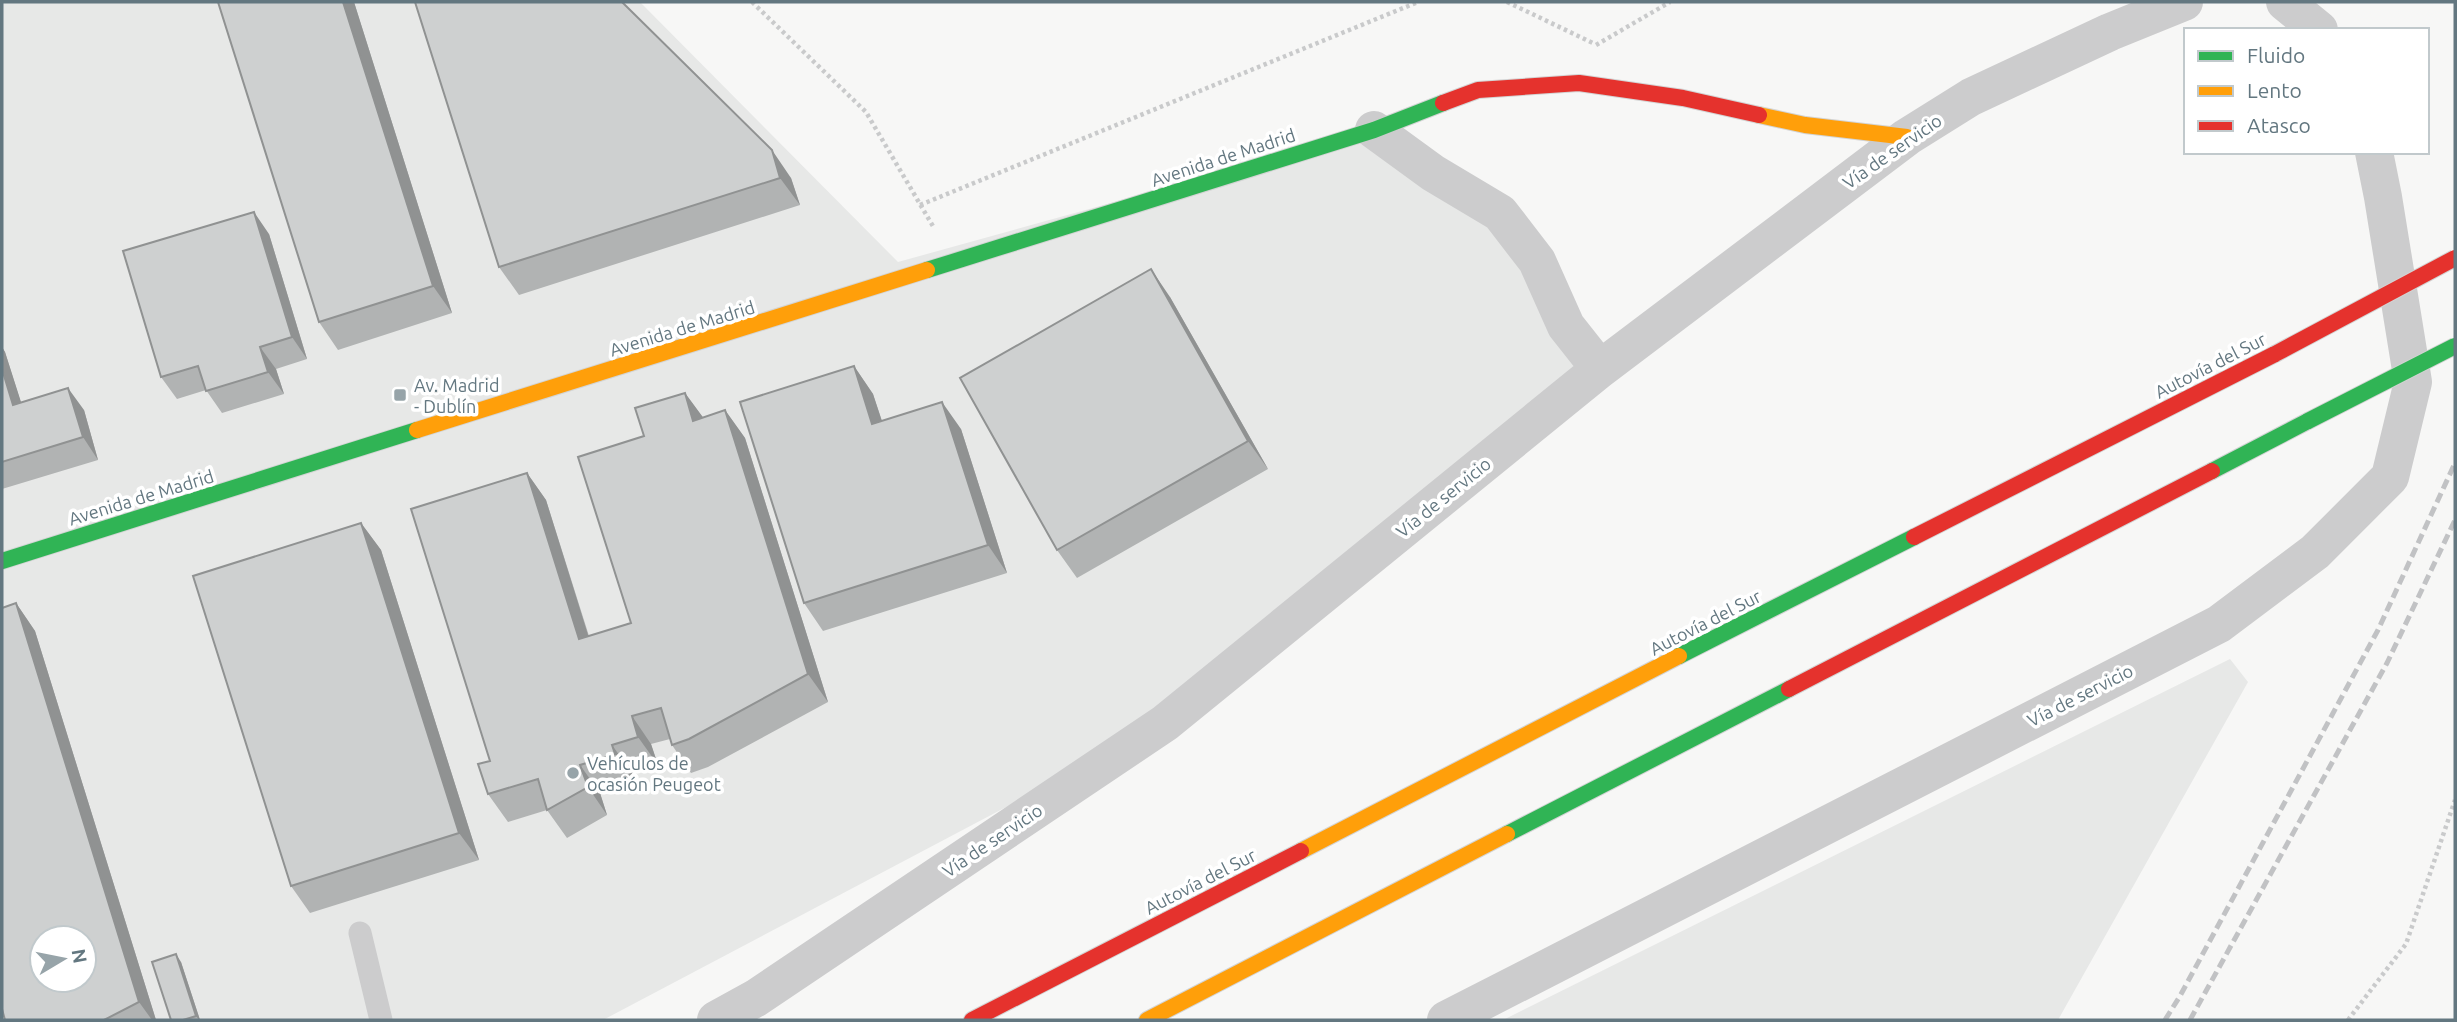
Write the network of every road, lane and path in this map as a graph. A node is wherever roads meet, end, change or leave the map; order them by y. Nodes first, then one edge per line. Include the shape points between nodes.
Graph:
1 (752, 2) edge
2 (1418, 2) edge
3 (1507, 2) edge
4 (1670, 2) edge
5 (2185, 2) edge
6 (2285, 2) edge
7 (2317, 28) edge
8 (1597, 44) junction
9 (1590, 84) junction
10 (1374, 130) junction
11 (1907, 137) junction
12 (2374, 154) edge
13 (920, 205) junction
14 (2455, 258) edge
15 (954, 262) junction
16 (2455, 346) edge
17 (1600, 369) junction
18 (2, 561) edge
19 (2455, 800) edge
20 (360, 933) dead end
21 (381, 1020) edge
22 (716, 1020) edge
23 (972, 1020) edge
24 (1147, 1020) edge
25 (1446, 1020) edge
26 (2348, 1020) edge

1 - 13 path via 866,112
2 - 13 path
3 - 8 path
4 - 8 path
5 - 11 street, Vía de servicio via 1971,97
6 - 7 street
8 - 9 path
9 - 10 main road, Avenida de Madrid via 1478,90
9 - 11 main road, Avenida de Madrid via 1684,98 1805,125
10 - 15 main road, Avenida de Madrid
10 - 17 street via 1500,214 1537,261 1566,326
11 - 17 street, Vía de servicio
12 - 25 street, Vía de servicio via 2413,382 2390,477 2315,552 2219,624
13 - 15 path
14 - 23 main road, Autovía del Sur, bridge
15 - 18 main road, Avenida de Madrid
16 - 24 main road, bridge
17 - 22 street, Vía de servicio via 1165,723 756,998
19 - 26 path via 2406,944
20 - 21 lane

